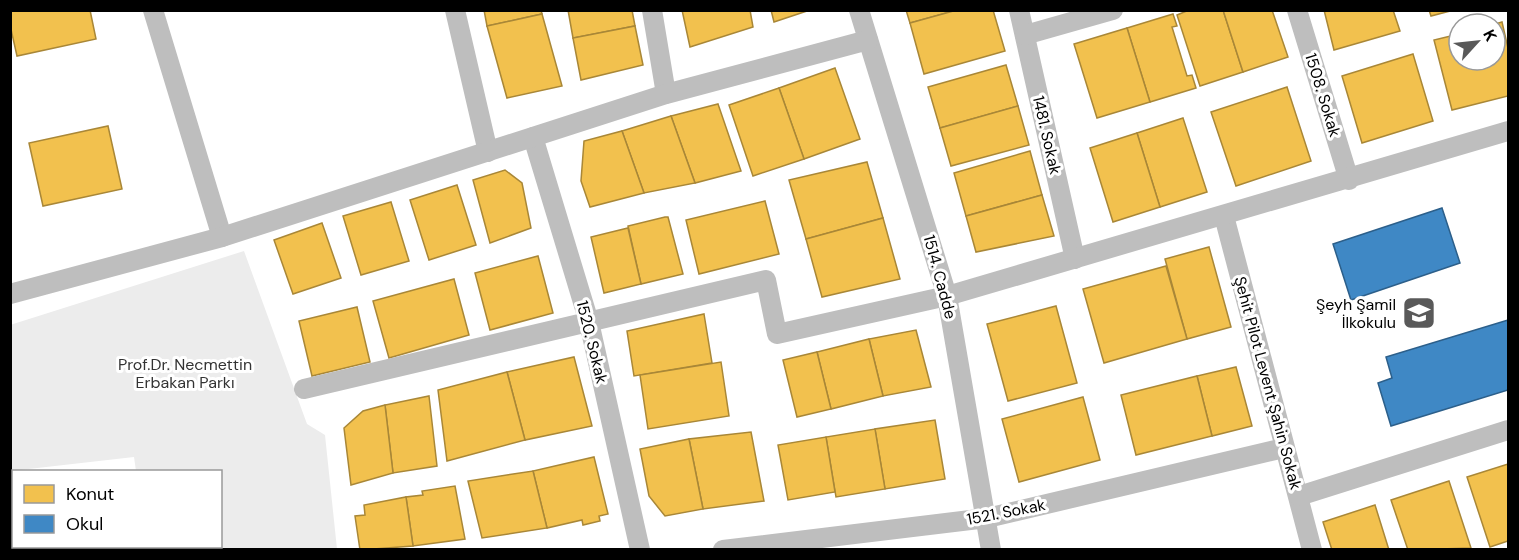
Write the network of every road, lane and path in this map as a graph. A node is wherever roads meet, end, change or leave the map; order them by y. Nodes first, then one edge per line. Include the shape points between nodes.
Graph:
1 (153, 10) edge
2 (454, 10) edge
3 (652, 10) edge
4 (859, 10) edge
5 (1019, 10) edge
6 (1113, 10) edge
7 (1297, 10) edge
8 (1025, 35) junction
9 (868, 40) junction
10 (666, 94) junction
11 (1509, 131) edge
12 (533, 137) junction
13 (488, 152) junction
14 (1348, 180) junction
15 (1224, 216) junction
16 (222, 237) junction
17 (1075, 259) junction
18 (10, 294) edge
19 (947, 296) junction
20 (589, 322) junction
21 (304, 389) dead end
22 (1509, 430) edge
23 (1284, 448) junction
24 (1299, 496) junction
25 (987, 518) junction
26 (640, 549) edge
27 (723, 549) edge
28 (991, 549) edge
29 (1312, 549) edge

1 - 16 street
2 - 13 street
3 - 10 street
4 - 9 street, 1514. Cadde
5 - 8 street, 1481. Sokak
6 - 8 street
7 - 14 street, 1508. Sokak
8 - 17 street, 1481. Sokak
9 - 10 street
9 - 19 street, 1514. Cadde
10 - 12 street
11 - 14 street
12 - 13 street
12 - 20 street, 1520. Sokak
13 - 16 street
14 - 15 street
15 - 17 street
15 - 23 street, Şehit Pilot Levent Şahin Sokak
16 - 18 street
17 - 19 street
19 - 20 street via 777,334 766,280
19 - 25 street, 1514. Cadde
20 - 21 street
20 - 26 street, 1520. Sokak
22 - 24 street
23 - 24 street, Şehit Pilot Levent Şahin Sokak
23 - 25 street, 1521. Sokak
24 - 29 street, Şehit Pilot Levent Şahin Sokak
25 - 27 street, 1521. Sokak
25 - 28 street, 1514. Cadde

